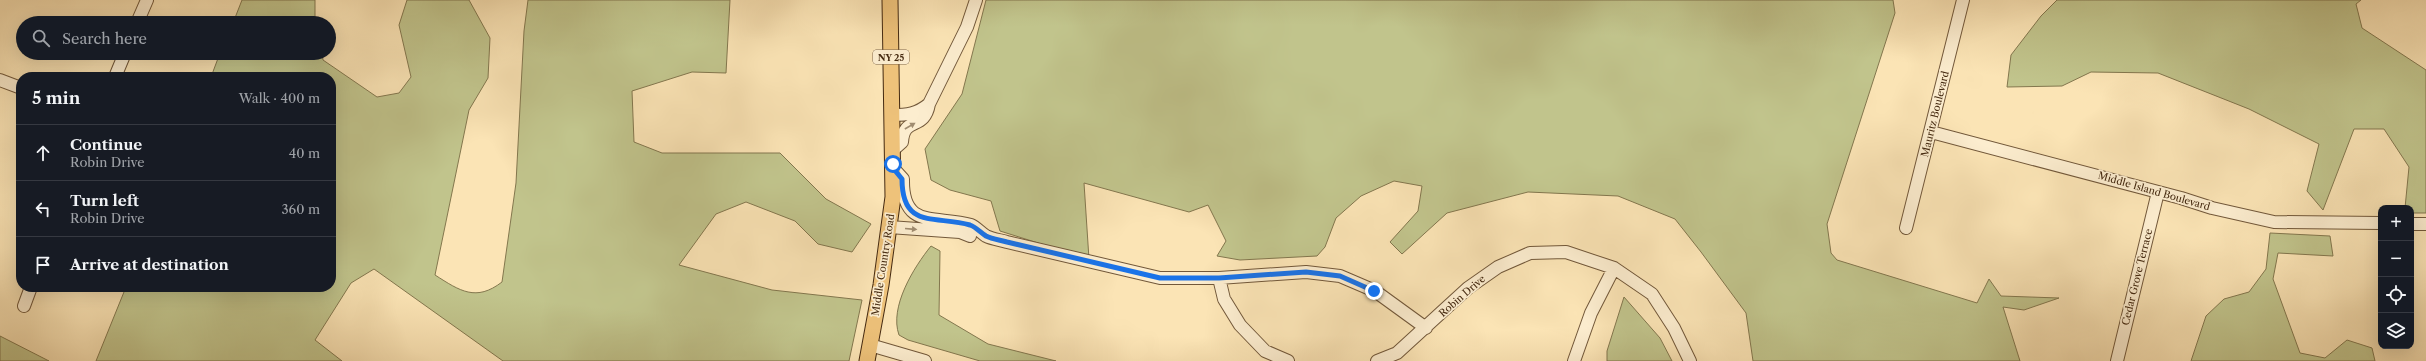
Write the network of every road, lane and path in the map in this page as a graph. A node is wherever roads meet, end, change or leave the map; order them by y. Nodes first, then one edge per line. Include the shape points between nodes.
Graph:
1 (147, 0) edge
2 (890, 0) edge
3 (976, 0) edge
4 (1963, 0) edge
5 (140, 16) edge
6 (122, 60) edge
7 (117, 72) edge
8 (0, 80) edge
9 (16, 86) edge
10 (929, 104) junction
11 (892, 115) junction
12 (1931, 132) junction
13 (893, 150) junction
14 (893, 168) junction
15 (2158, 192) junction
16 (2378, 224) edge
17 (2414, 224) edge
18 (2426, 224) edge
19 (889, 227) junction
20 (1906, 228) dead end
21 (986, 236) junction
22 (1614, 268) junction
23 (1219, 278) junction
24 (30, 292) edge
25 (24, 306) dead end
26 (1426, 328) junction
27 (870, 345) junction
28 (867, 361) edge
29 (924, 361) edge
30 (1288, 361) edge
31 (1377, 361) edge
32 (1574, 361) edge
33 (1690, 361) edge
34 (2117, 361) edge

1 - 5 street
2 - 11 main road, Middle Country Road / NY 25
3 - 10 street via 967,27
4 - 12 street, Mauritz Boulevard
6 - 7 street
8 - 9 street
10 - 11 street via 920,112 910,115
13 -> 10 street via 902,142 902,132 925,117
11 - 13 main road, Middle Country Road / NY 25
12 - 15 street, Middle Island Boulevard
12 - 20 street, Mauritz Boulevard
13 - 14 main road, Middle Country Road / NY 25
14 - 19 main road, Middle Country Road / NY 25
14 - 21 street via 902,179 902,196 914,213 922,218 972,226
15 - 16 street, Middle Island Boulevard via 2274,222
15 - 34 street, Cedar Grove Terrace
17 - 18 street
19 -> 21 street via 932,230 945,235
19 - 27 main road, Middle Country Road / NY 25
21 - 23 street via 1160,278
22 - 26 street, Robin Drive via 1566,252 1530,253 1498,267 1468,288
22 - 32 street via 1591,314
22 - 33 street, Robin Drive via 1652,294 1674,328
23 - 26 street via 1306,272 1340,276 1374,291
23 - 30 street via 1224,299 1240,325 1265,351
24 - 25 street
26 - 31 street, Robin Drive via 1397,353
27 - 28 main road, Middle Country Road / NY 25
27 - 29 street

